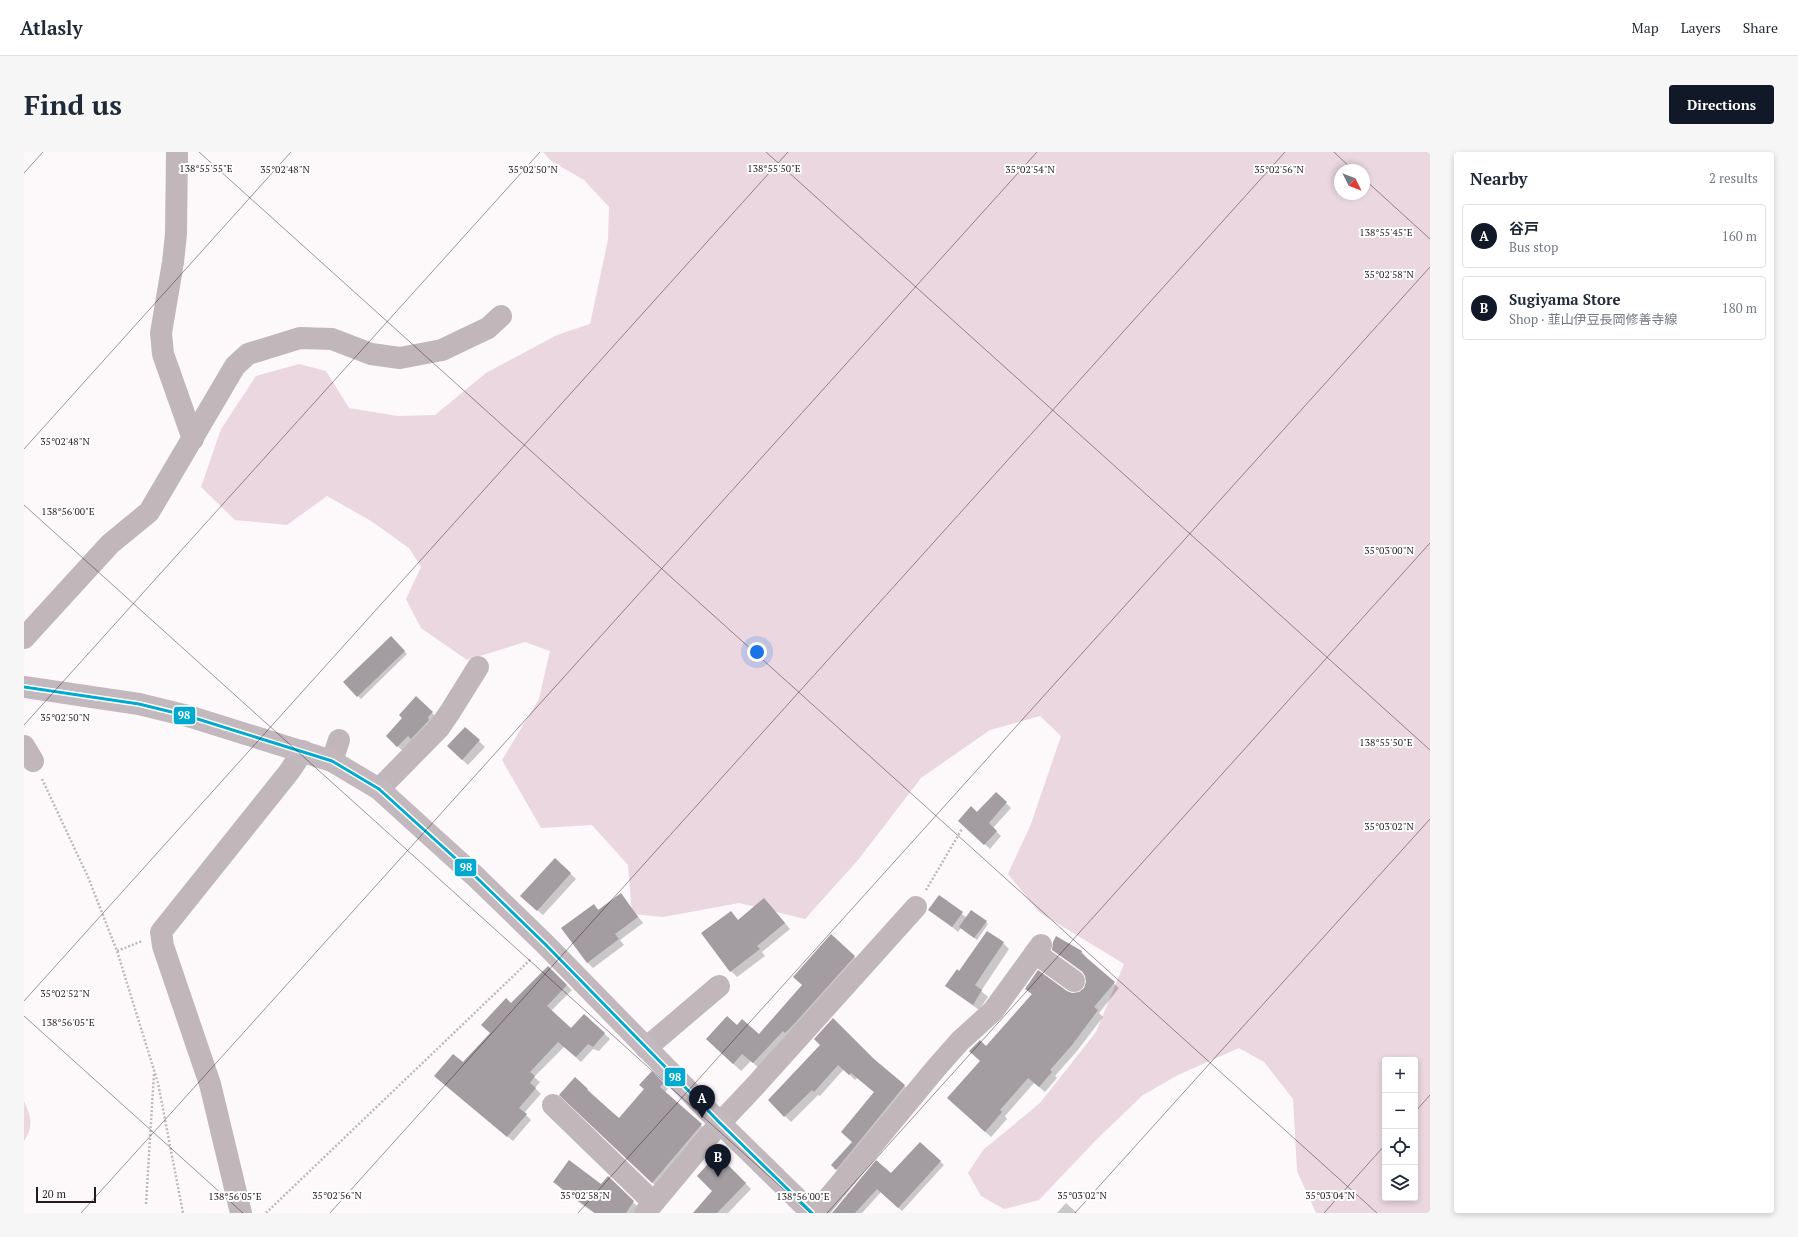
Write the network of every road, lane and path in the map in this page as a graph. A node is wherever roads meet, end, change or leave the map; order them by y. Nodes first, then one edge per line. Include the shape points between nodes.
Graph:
1 (176, 152) edge
2 (500, 316) dead end
3 (193, 439) junction
4 (24, 638) edge
5 (478, 667) dead end
6 (24, 687) edge
7 (339, 740) dead end
8 (303, 751) junction
9 (28, 754) edge
10 (332, 761) junction
11 (379, 789) junction
12 (962, 829) dead end
13 (916, 907) joint
14 (148, 938) dead end
15 (546, 945) junction
16 (117, 951) junction
17 (1074, 981) dead end
18 (719, 986) dead end
19 (646, 1048) junction
20 (154, 1071) junction
21 (553, 1105) dead end
22 (720, 1123) junction
23 (146, 1204) dead end
24 (649, 1208) edge
25 (183, 1213) edge
26 (241, 1213) edge
27 (266, 1213) edge
28 (812, 1213) edge
29 (816, 1213) edge

1 - 3 street via 175,241 161,333 163,354
2 - 3 street via 488,328 442,350 400,358 371,354 332,339 300,338 248,354 235,366
3 - 4 street via 149,512 110,544
5 - 11 street via 439,728
6 - 8 main road via 146,706
7 - 10 street
8 - 10 main road
8 - 26 street via 161,932 163,946 210,1084
9 - 16 path via 88,877
10 - 11 main road
11 - 15 main road
12 - 13 path
13 - 22 street
14 - 16 path
15 - 19 main road
15 - 27 path
16 - 20 path
17 - 29 street via 1038,949 993,1011 960,1041
18 - 19 street
19 - 22 main road
20 - 23 path
20 - 25 path
21 - 24 street
22 - 24 street
22 - 28 main road

